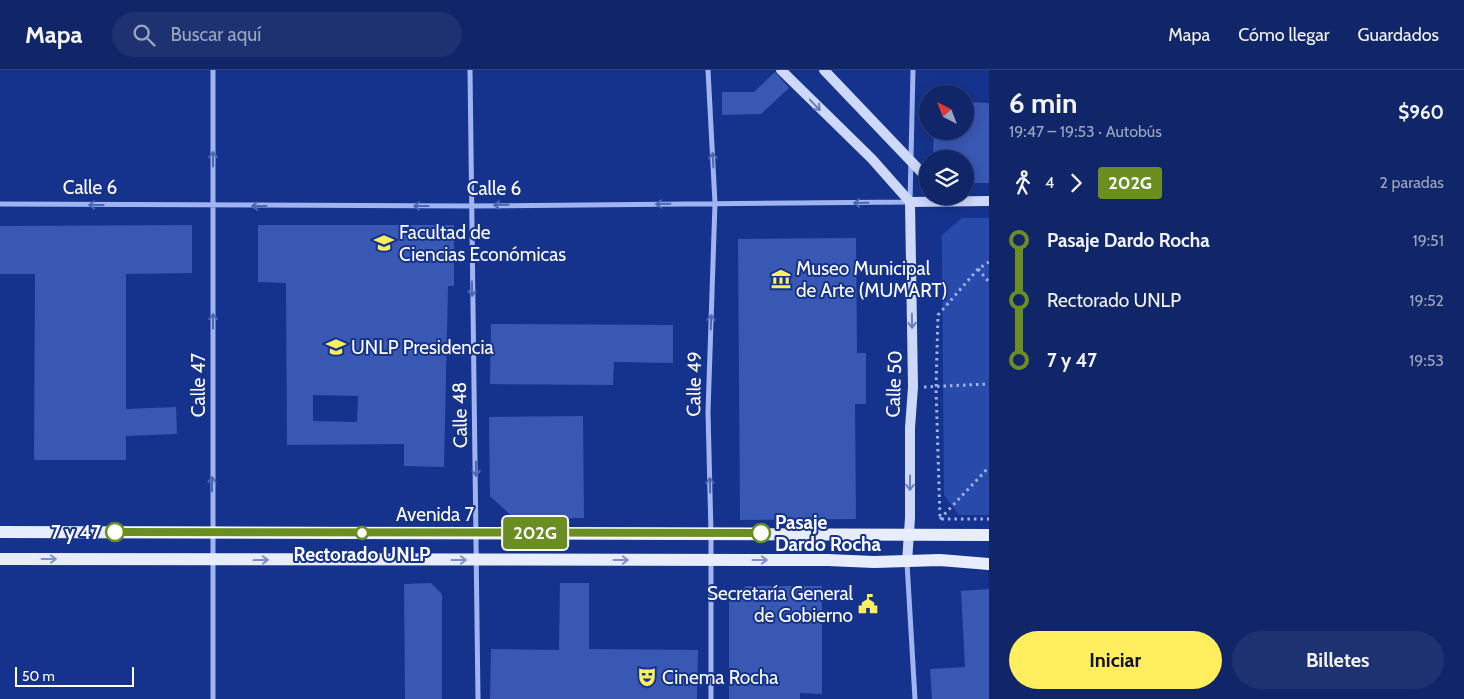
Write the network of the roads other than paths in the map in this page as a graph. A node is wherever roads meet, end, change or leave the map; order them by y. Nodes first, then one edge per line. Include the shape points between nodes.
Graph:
1 (213, 70) edge
2 (470, 70) edge
3 (708, 70) edge
4 (781, 70) edge
5 (824, 70) edge
6 (913, 70) edge
7 (911, 161) junction
8 (919, 169) edge
9 (974, 200) edge
10 (919, 201) edge
11 (989, 201) edge
12 (910, 202) junction
13 (715, 203) junction
14 (0, 204) edge
15 (212, 206) junction
16 (470, 206) junction
17 (0, 532) edge
18 (212, 532) junction
19 (478, 533) junction
20 (711, 533) junction
21 (989, 535) edge
22 (909, 536) junction
23 (0, 559) edge
24 (213, 560) junction
25 (478, 560) junction
26 (711, 560) junction
27 (907, 562) junction
28 (989, 564) edge
29 (213, 699) edge
30 (478, 699) edge
31 (711, 699) edge
32 (915, 699) edge

15 -> 1 street, Calle 47
2 - 16 street, Calle 48
13 -> 3 street, Calle 49
4 -> 12 main road via 872,159
5 - 7 main road
6 - 7 street, Calle 50
7 - 8 main road
7 - 12 street, Calle 50
9 - 11 main road, Calle 6
10 - 12 main road, Calle 6
12 -> 13 street, Calle 6
12 -> 22 main road, Calle 50 via 914,387 910,428
13 -> 16 street, Calle 6
20 -> 13 street, Calle 49 via 708,412
15 -> 14 street, Calle 6
16 -> 15 street, Calle 6
18 -> 15 street, Calle 47
16 -> 19 street, Calle 48
17 - 18 main road, Avenida 7
18 - 19 main road, Avenida 7
18 - 24 street, Calle 47
19 - 20 main road, Avenida 7
19 - 25 street, Calle 48
20 - 22 main road, Avenida 7
20 - 26 street, Calle 49
21 - 22 main road, Avenida 7
22 - 27 main road, Calle 50
23 -> 24 main road
24 -> 25 main road
24 - 29 street, Calle 47
25 -> 26 main road
25 - 30 street, Calle 48
26 -> 27 main road
26 - 31 street, Calle 49
27 - 28 main road via 940,560
27 - 32 street, Calle 50

